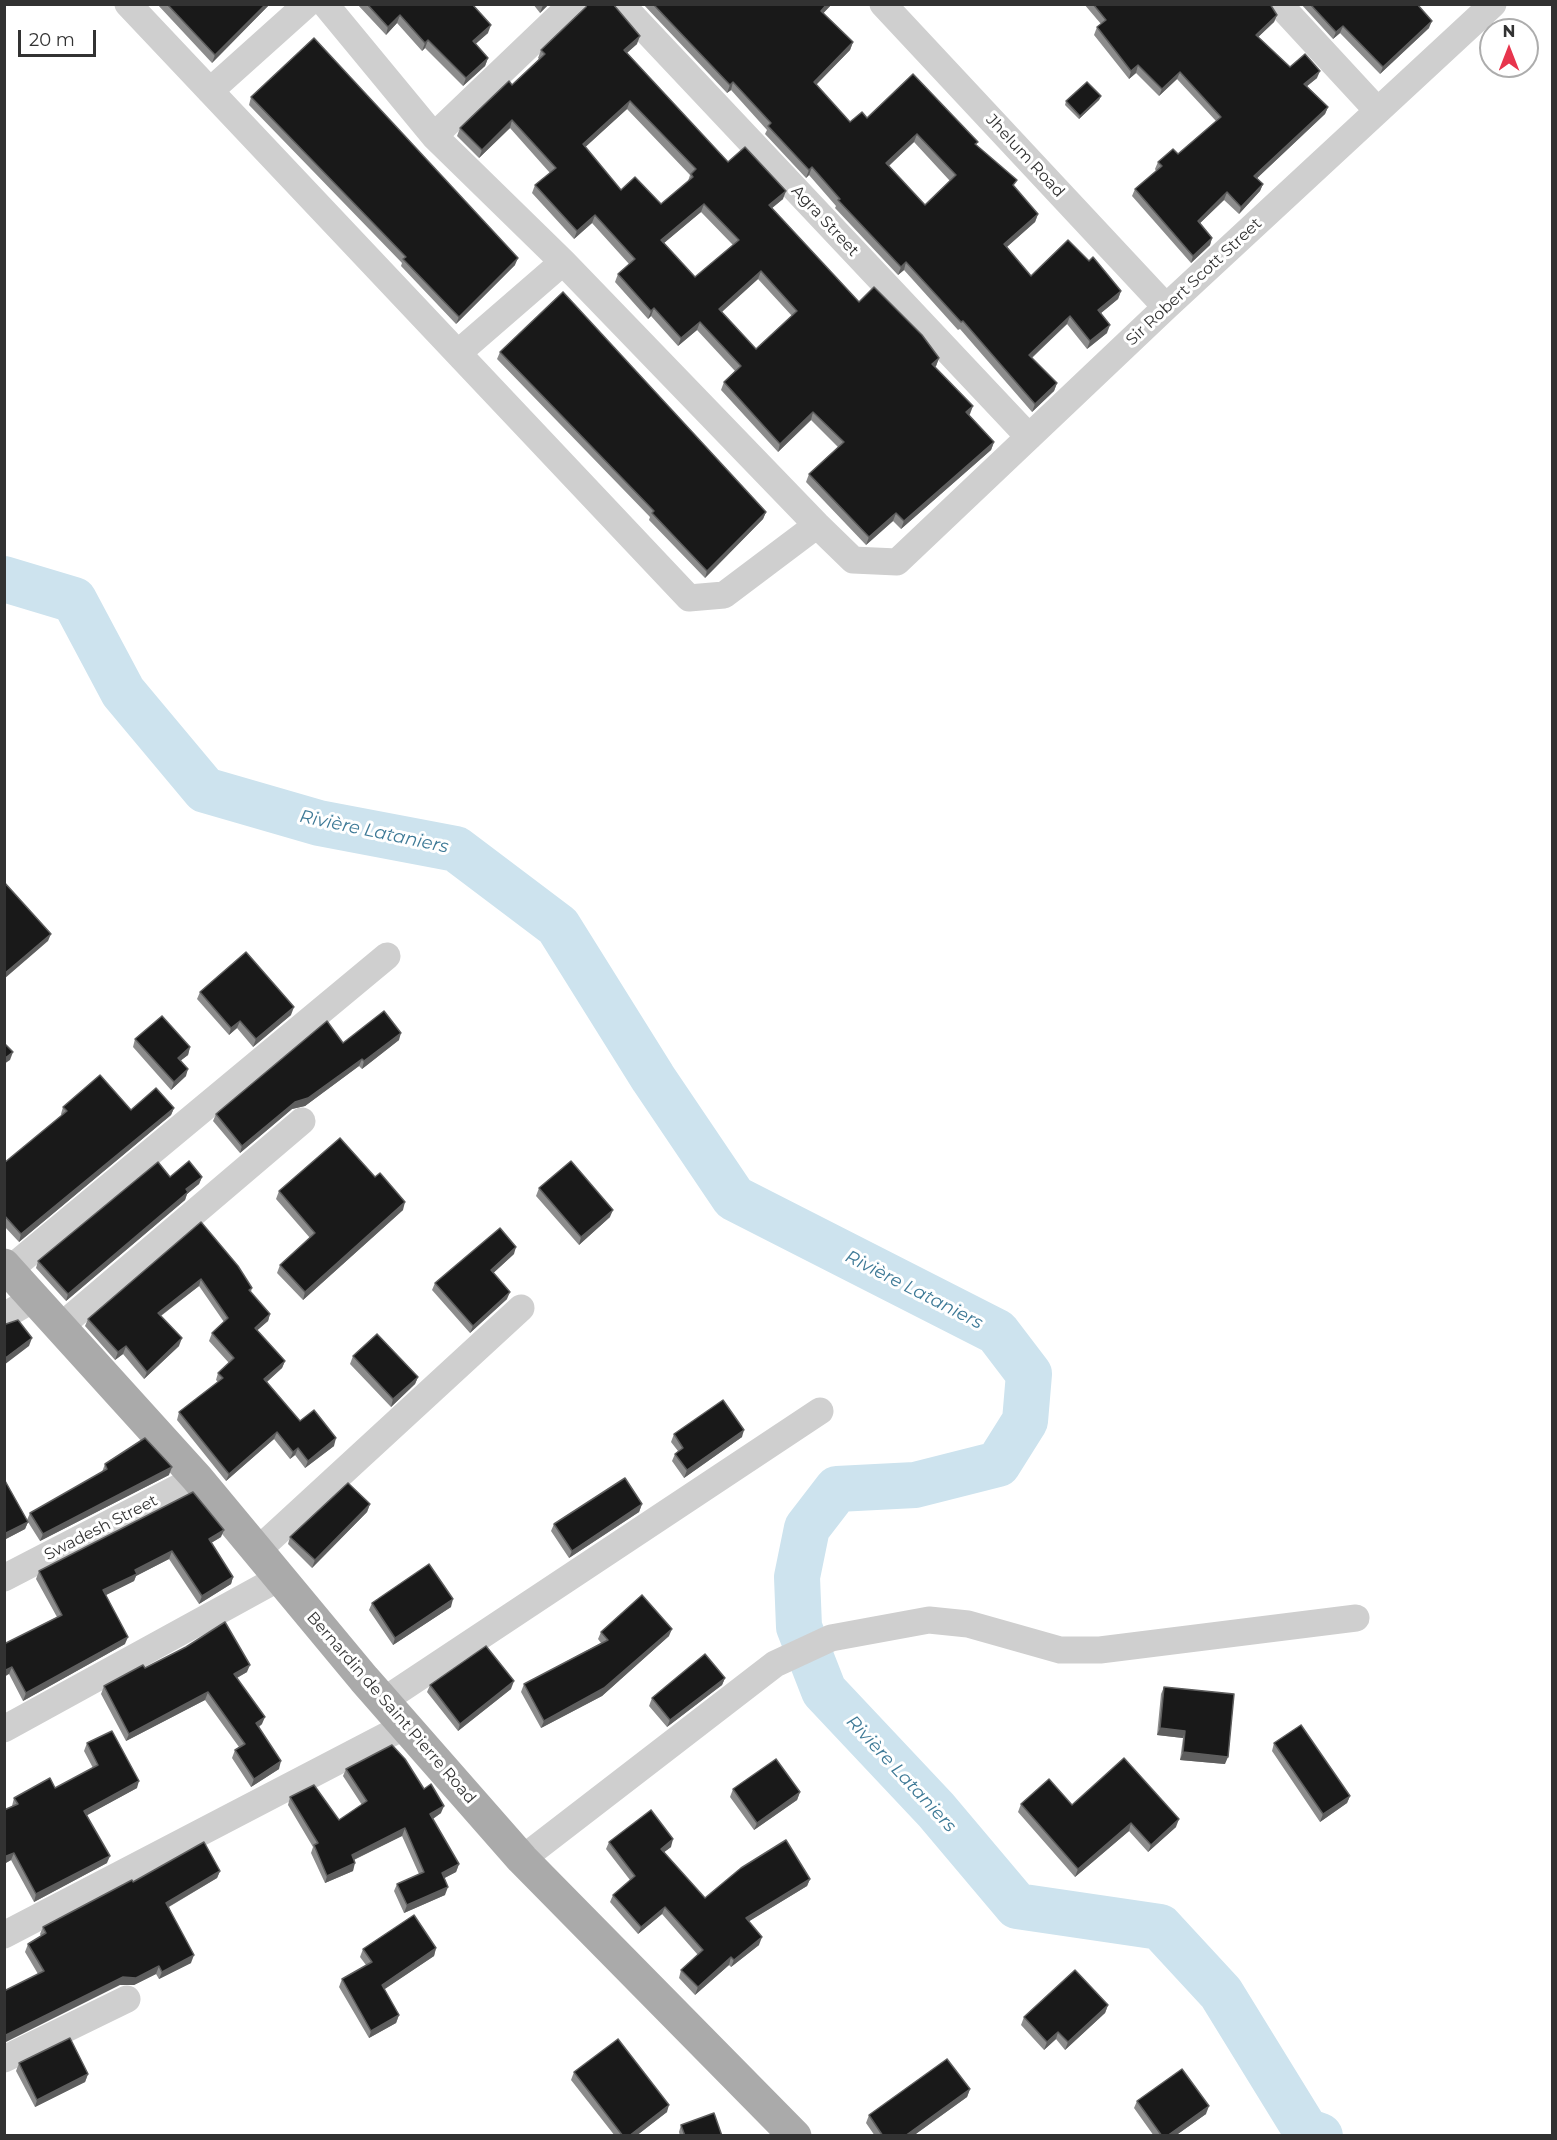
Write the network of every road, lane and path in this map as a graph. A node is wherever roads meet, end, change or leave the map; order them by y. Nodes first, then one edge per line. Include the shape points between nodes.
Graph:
1 (128, 4) edge
2 (307, 4) edge
3 (325, 4) edge
4 (572, 4) edge
5 (621, 4) edge
6 (883, 4) edge
7 (1279, 4) edge
8 (1493, 4) edge
9 (210, 92) junction
10 (1377, 110) junction
11 (434, 136) junction
12 (563, 262) junction
13 (1166, 307) junction
14 (458, 353) junction
15 (1029, 437) junction
16 (817, 525) junction
17 (387, 956) dead end
18 (302, 1121) dead end
19 (7, 1268) edge
20 (35, 1298) junction
21 (521, 1308) dead end
22 (4, 1316) edge
23 (61, 1326) junction
24 (820, 1411) dead end
25 (197, 1478) junction
26 (257, 1551) junction
27 (4, 1578) edge
28 (279, 1578) junction
29 (1356, 1618) dead end
30 (383, 1701) junction
31 (405, 1726) junction
32 (4, 1729) edge
33 (522, 1859) junction
34 (4, 1935) edge
35 (127, 1999) dead end
36 (4, 2059) edge
37 (795, 2136) edge

1 - 9 street
2 - 9 street
3 - 11 street
4 - 11 street
5 - 15 street, Agra Street
6 - 13 street, Jhelum Road
7 - 10 street
8 - 10 street, Sir Robert Scott Street
9 - 14 street
10 - 13 street, Sir Robert Scott Street
11 - 12 street
12 - 14 street
12 - 16 street
13 - 15 street, Sir Robert Scott Street
14 - 16 street via 689,598 724,595
15 - 16 street, Sir Robert Scott Street via 897,562 853,560
17 - 19 street
18 - 23 street
19 - 20 main road, Bernardin de Saint Pierre Road
20 - 22 street
20 - 23 main road, Bernardin de Saint Pierre Road
21 - 26 street
23 - 25 main road, Bernardin de Saint Pierre Road
24 - 30 street
25 - 26 main road, Bernardin de Saint Pierre Road
25 - 27 street, Swadesh Street
26 - 28 main road, Bernardin de Saint Pierre Road
28 - 30 main road, Bernardin de Saint Pierre Road
28 - 32 street
29 - 33 street via 1100,1650 1060,1650 968,1624 929,1620 831,1638 775,1664
30 - 31 main road, Bernardin de Saint Pierre Road
31 - 33 main road, Bernardin de Saint Pierre Road
31 - 34 street
33 - 37 main road, Bernardin de Saint Pierre Road
35 - 36 street

